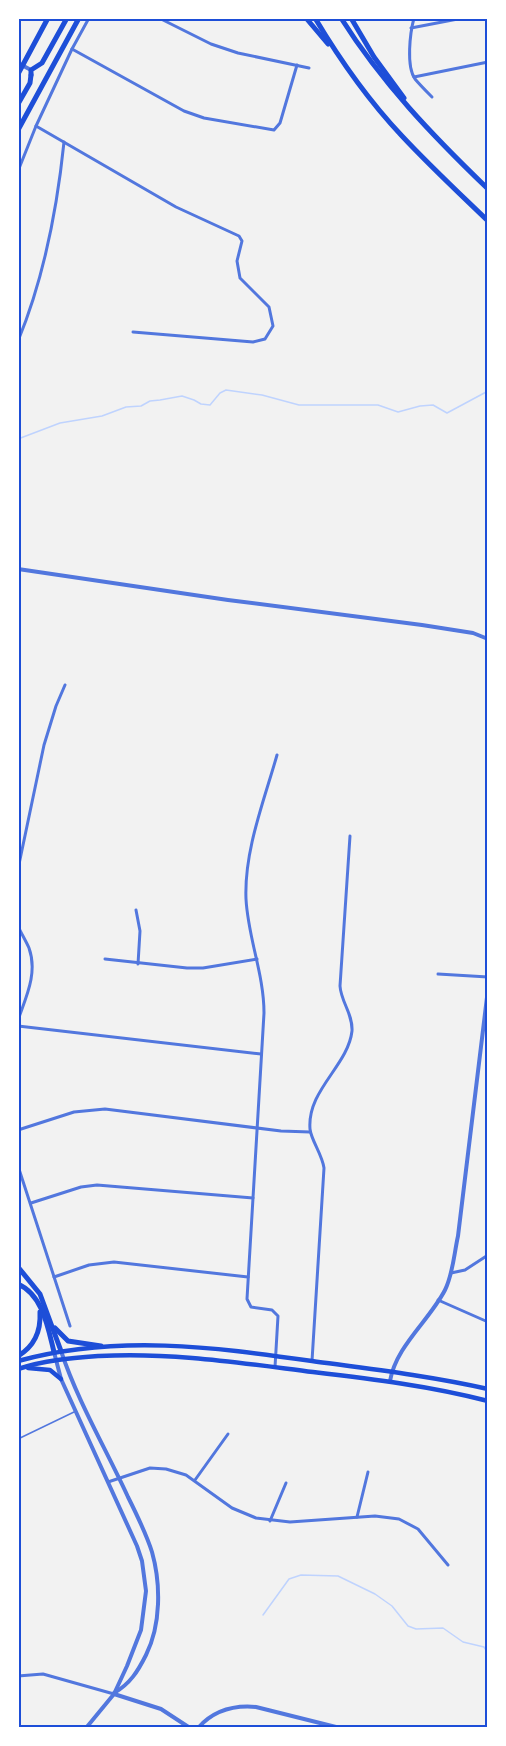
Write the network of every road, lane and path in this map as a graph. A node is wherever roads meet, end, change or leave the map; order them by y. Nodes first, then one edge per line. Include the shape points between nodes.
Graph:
1 (48, 18) edge
2 (67, 18) edge
3 (79, 18) edge
4 (89, 18) edge
5 (159, 18) edge
6 (306, 18) edge
7 (315, 18) edge
8 (341, 18) edge
9 (351, 18) edge
10 (414, 18) edge
11 (463, 18) edge
12 (411, 28) junction
13 (72, 49) junction
14 (488, 62) edge
15 (18, 63) edge
16 (297, 65) junction
17 (309, 68) dead end
18 (31, 73) junction
19 (18, 74) edge
20 (414, 77) junction
21 (360, 86) junction
22 (432, 97) dead end
23 (18, 104) edge
24 (36, 126) junction
25 (18, 130) edge
26 (64, 142) junction
27 (441, 143) junction
28 (18, 171) edge
29 (488, 189) edge
30 (488, 221) edge
31 (133, 332) dead end
32 (18, 341) edge
33 (18, 569) edge
34 (488, 639) edge
35 (65, 685) dead end
36 (277, 755) dead end
37 (350, 836) dead end
38 (18, 869) edge
39 (136, 910) dead end
40 (18, 926) edge
41 (105, 959) dead end
42 (256, 959) junction
43 (138, 964) junction
44 (438, 974) dead end
45 (488, 977) edge
46 (488, 989) edge
47 (18, 1020) edge
48 (18, 1026) edge
49 (261, 1054) junction
50 (258, 1127) junction
51 (18, 1130) edge
52 (310, 1132) junction
53 (18, 1166) edge
54 (253, 1198) junction
55 (32, 1203) junction
56 (488, 1255) edge
57 (18, 1267) edge
58 (451, 1273) junction
59 (54, 1277) junction
60 (248, 1277) junction
61 (18, 1284) edge
62 (438, 1300) junction
63 (38, 1301) junction
64 (488, 1322) edge
65 (52, 1324) junction
66 (70, 1326) dead end
67 (101, 1346) junction
68 (57, 1351) junction
69 (18, 1356) edge
70 (276, 1356) junction
71 (63, 1359) junction
72 (18, 1360) edge
73 (55, 1360) junction
74 (312, 1361) junction
75 (275, 1367) junction
76 (20, 1368) edge
77 (392, 1371) junction
78 (61, 1379) junction
79 (390, 1382) junction
80 (488, 1389) edge
81 (488, 1401) edge
82 (76, 1411) junction
83 (228, 1434) dead end
84 (18, 1439) edge
85 (368, 1472) dead end
86 (119, 1477) junction
87 (195, 1480) junction
88 (108, 1482) junction
89 (286, 1483) dead end
90 (357, 1517) junction
91 (270, 1521) junction
92 (448, 1565) dead end
93 (18, 1676) edge
94 (127, 1690) junction
95 (114, 1694) junction
96 (132, 1699) junction
97 (329, 1727) edge
98 (86, 1728) edge
99 (190, 1728) edge
100 (198, 1728) edge
101 (340, 1728) edge

1 - 19 highway
2 - 18 highway via 42,63
3 - 25 highway
4 - 13 street
5 - 16 street via 211,44
6 - 21 highway
7 - 21 highway
8 - 27 highway via 387,83
9 - 27 highway via 385,72
10 - 12 street
11 - 12 street
12 - 20 street
13 - 16 street via 184,111 274,130
13 - 24 street
14 - 20 street
15 - 18 street
16 - 17 street
18 - 23 highway
20 - 22 street
21 - 30 highway via 402,136
24 - 26 street
24 - 28 street
26 - 31 street via 176,207 239,236 242,241 238,273 265,302 273,326 265,339 248,342
26 - 32 street via 50,238
27 - 29 highway
33 - 34 street via 422,625
35 - 38 street via 44,745
36 - 42 street via 246,879 247,913
37 - 52 street via 340,986 352,1029 348,1046 316,1099
39 - 43 street via 140,931
40 - 47 street via 29,948 32,973
41 - 43 street
42 - 43 street via 203,968
42 - 49 street via 264,997
44 - 45 street
46 - 58 street
48 - 49 street
49 - 50 street
50 - 51 street via 105,1109 74,1112
50 - 52 street
50 - 54 street
52 - 74 street via 324,1168
53 - 55 street
54 - 55 street via 97,1185
54 - 60 street
55 - 59 street
56 - 58 street via 465,1270
57 - 65 highway via 40,1294
58 - 62 street
59 - 60 street via 89,1265 114,1262
59 - 66 street
60 - 70 street via 249,1306 272,1310 278,1316
61 - 63 highway
62 - 64 street
62 - 77 street
63 - 68 highway
63 - 69 highway via 39,1329 33,1344
65 - 67 highway via 68,1341
65 - 68 highway
67 - 68 main road
67 - 70 main road via 170,1345
68 - 71 street
68 - 72 main road
68 - 73 street
70 - 74 main road
70 - 75 street
71 - 73 main road
71 - 75 main road via 159,1355
71 - 86 street
73 - 76 main road
73 - 78 street
74 - 77 main road
75 - 79 main road
76 - 78 main road via 43,1368
77 - 79 street
77 - 80 main road
78 - 82 street
79 - 81 main road
82 - 84 lane
82 - 88 street
83 - 87 street
85 - 90 street
86 - 87 street via 150,1468 175,1470
86 - 88 street
86 - 94 street via 147,1537 158,1596 151,1644
87 - 91 street via 232,1508
88 - 95 street via 140,1553 146,1590 140,1636
89 - 91 street
90 - 91 street
90 - 92 street via 389,1516 412,1524
93 - 95 street via 43,1674
94 - 95 street
94 - 96 street
95 - 96 street
95 - 98 street
96 - 99 street via 161,1709
97 - 100 street via 243,1707 218,1713
97 - 101 street

